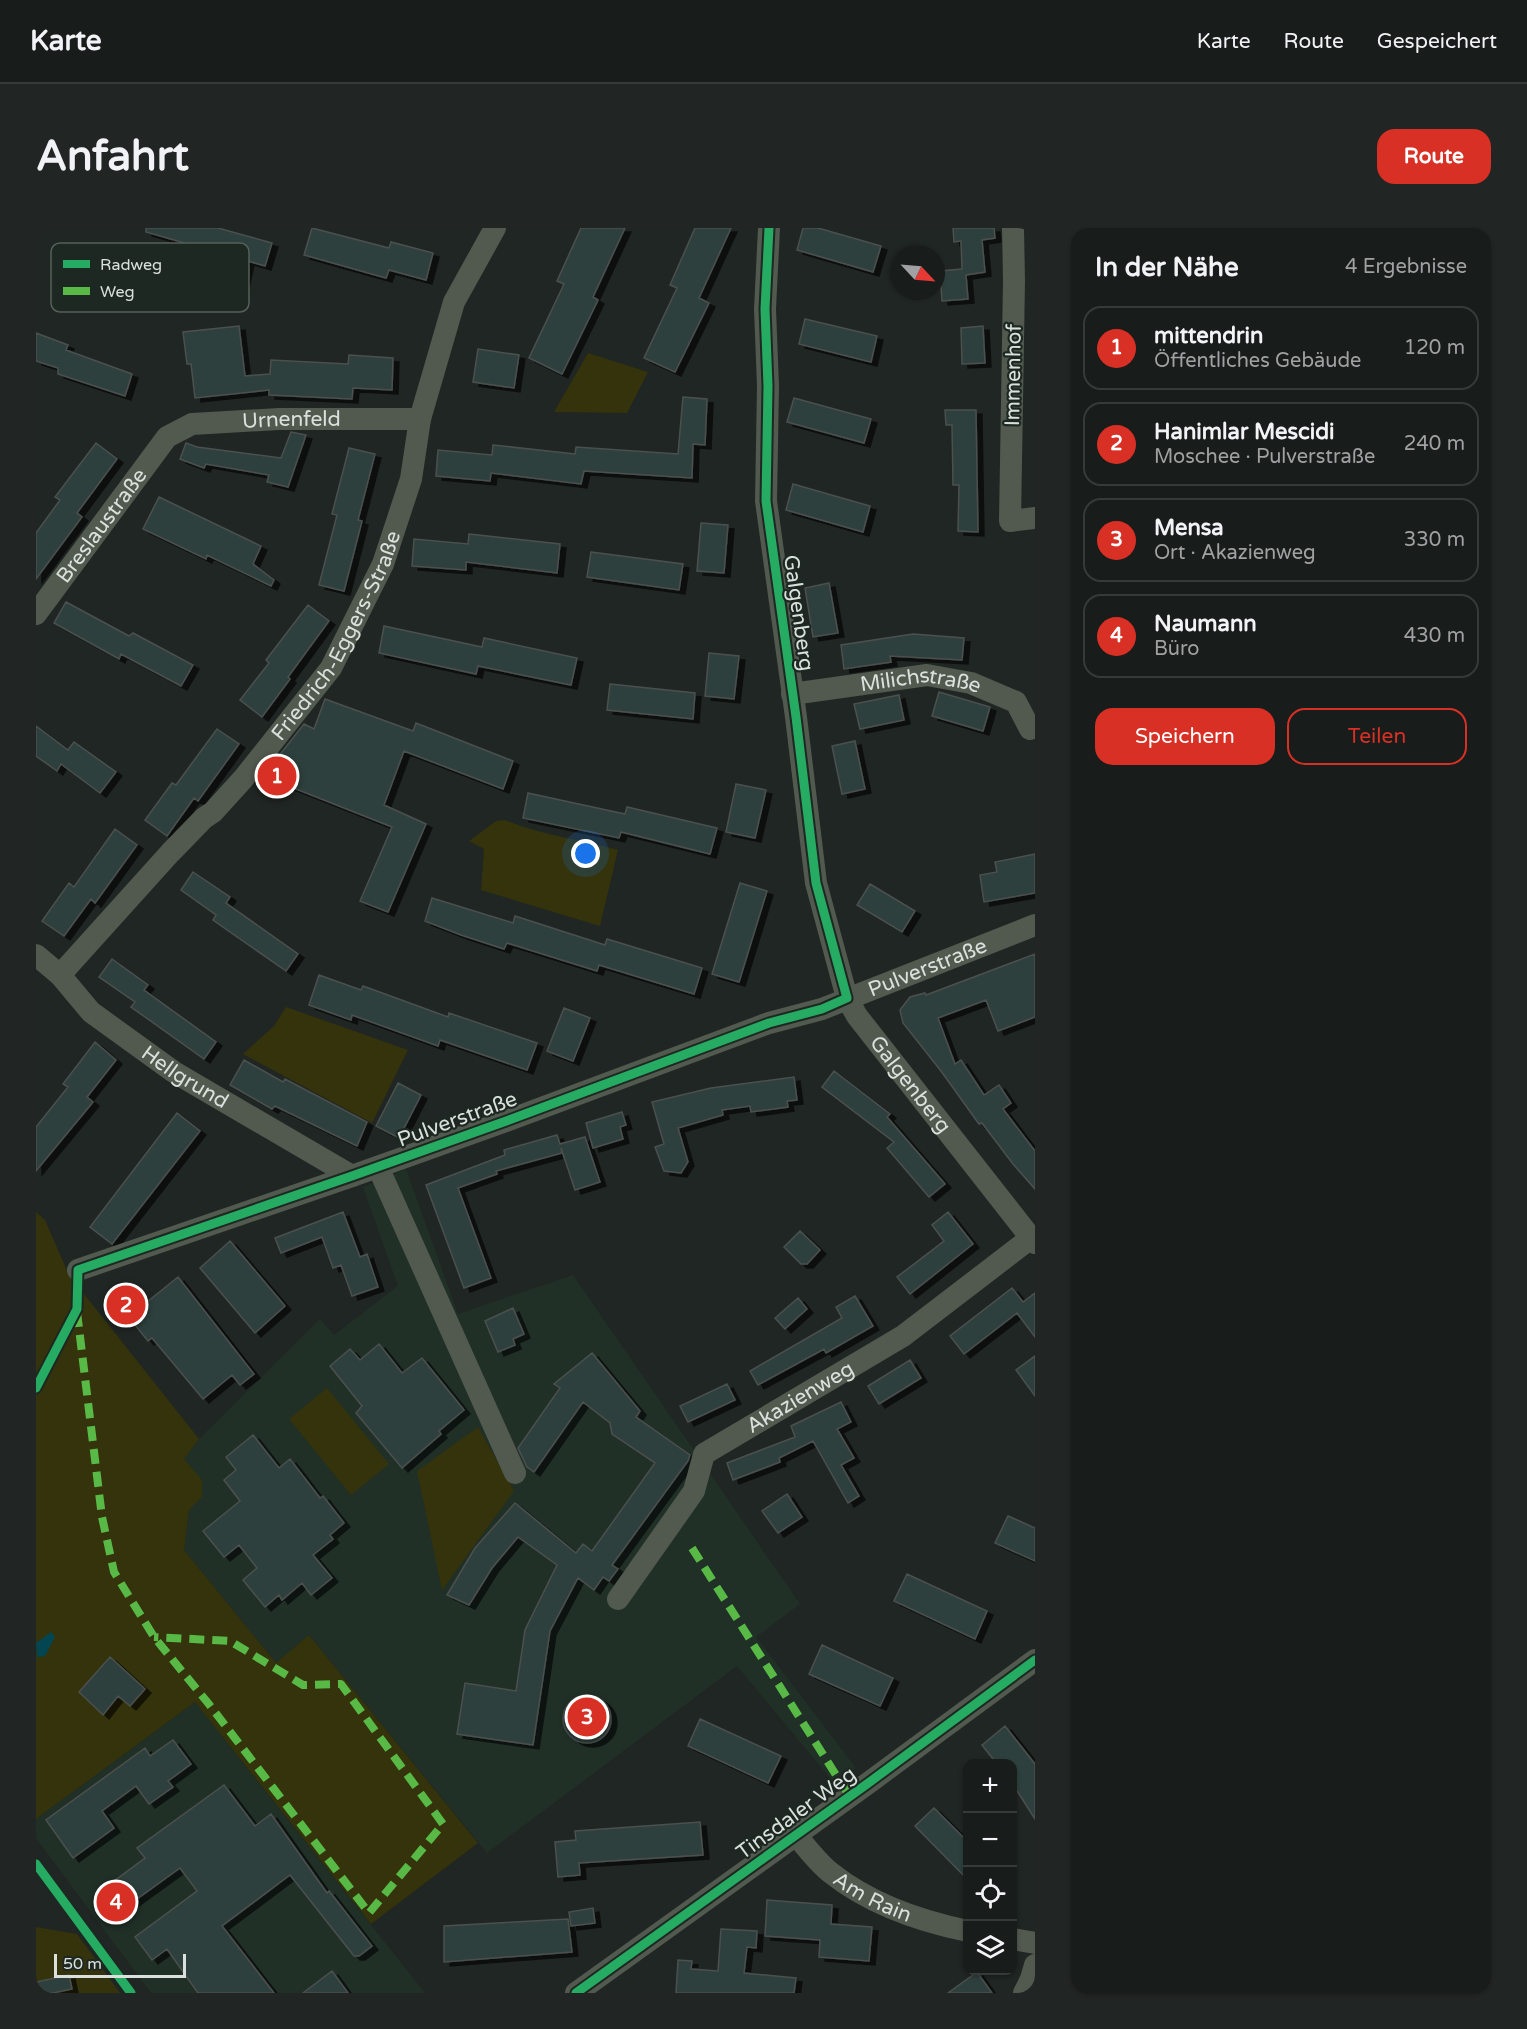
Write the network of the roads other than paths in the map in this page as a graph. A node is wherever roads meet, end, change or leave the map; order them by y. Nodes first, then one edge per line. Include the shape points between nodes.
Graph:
1 (495, 228) edge
2 (769, 228) edge
3 (1013, 228) edge
4 (419, 426) junction
5 (167, 436) joint
6 (1035, 518) edge
7 (36, 614) edge
8 (792, 694) junction
9 (1030, 729) dead end
10 (1035, 925) edge
11 (36, 955) edge
12 (60, 975) junction
13 (847, 998) junction
14 (378, 1167) junction
15 (352, 1176) junction
16 (1033, 1240) edge
17 (78, 1270) dead end
18 (515, 1473) dead end
19 (618, 1599) dead end
20 (1035, 1660) edge
21 (796, 1835) junction
22 (963, 1930) edge
23 (1017, 1940) edge
24 (1035, 1943) edge
25 (1035, 1965) edge
26 (576, 1993) edge
27 (1024, 1993) edge

1 - 4 street, Friedrich-Eggers-Straße via 454,302
2 - 8 street, Galgenberg via 765,309 766,501
3 - 6 street, Immenhof via 1010,521
4 - 5 street, Urnenfeld via 279,419 192,424
4 - 12 street, Friedrich-Eggers-Straße via 411,479 383,564 331,668 243,779
5 - 7 street, Breslaustraße
8 - 9 street, Milichstraße via 927,675 971,683 1016,702
8 - 13 street, Galgenberg via 816,883
10 - 13 street, Pulverstraße
11 - 12 street, Hellgrund
12 - 15 street, Hellgrund via 91,1012 174,1072
13 - 14 street, Pulverstraße via 768,1023
13 - 16 street, Galgenberg via 857,1016
14 - 15 street, Pulverstraße
14 - 18 street, Pulverstraße
15 - 17 street, Pulverstraße
16 - 19 street, Akazienweg via 903,1336 704,1454 694,1491
20 - 21 street, Tinsdaler Weg
21 - 22 street, Am Rain via 830,1872 859,1891 891,1909
21 - 26 street, Tinsdaler Weg
23 - 24 street
25 - 27 street

